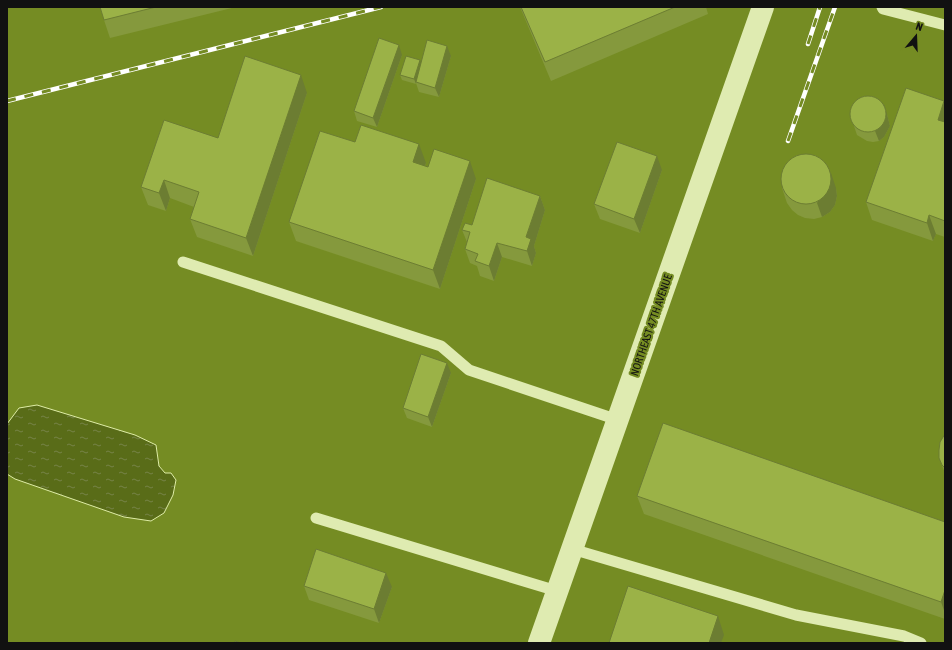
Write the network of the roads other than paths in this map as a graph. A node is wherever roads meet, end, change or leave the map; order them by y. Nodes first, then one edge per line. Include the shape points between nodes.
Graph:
1 (763, 7) edge
2 (882, 7) edge
3 (945, 24) edge
4 (183, 262) dead end
5 (618, 420) junction
6 (316, 518) dead end
7 (572, 549) junction
8 (557, 591) junction
9 (539, 643) edge
10 (920, 643) edge

1 - 5 street, NORTHEAST 47TH AVENUE
2 - 3 lane
4 - 5 lane via 441,346 469,370
5 - 7 street, NORTHEAST 47TH AVENUE
6 - 8 lane
7 - 8 street, NORTHEAST 47TH AVENUE
7 - 10 lane via 796,615 904,636
8 - 9 street, NORTHEAST 47TH AVENUE

